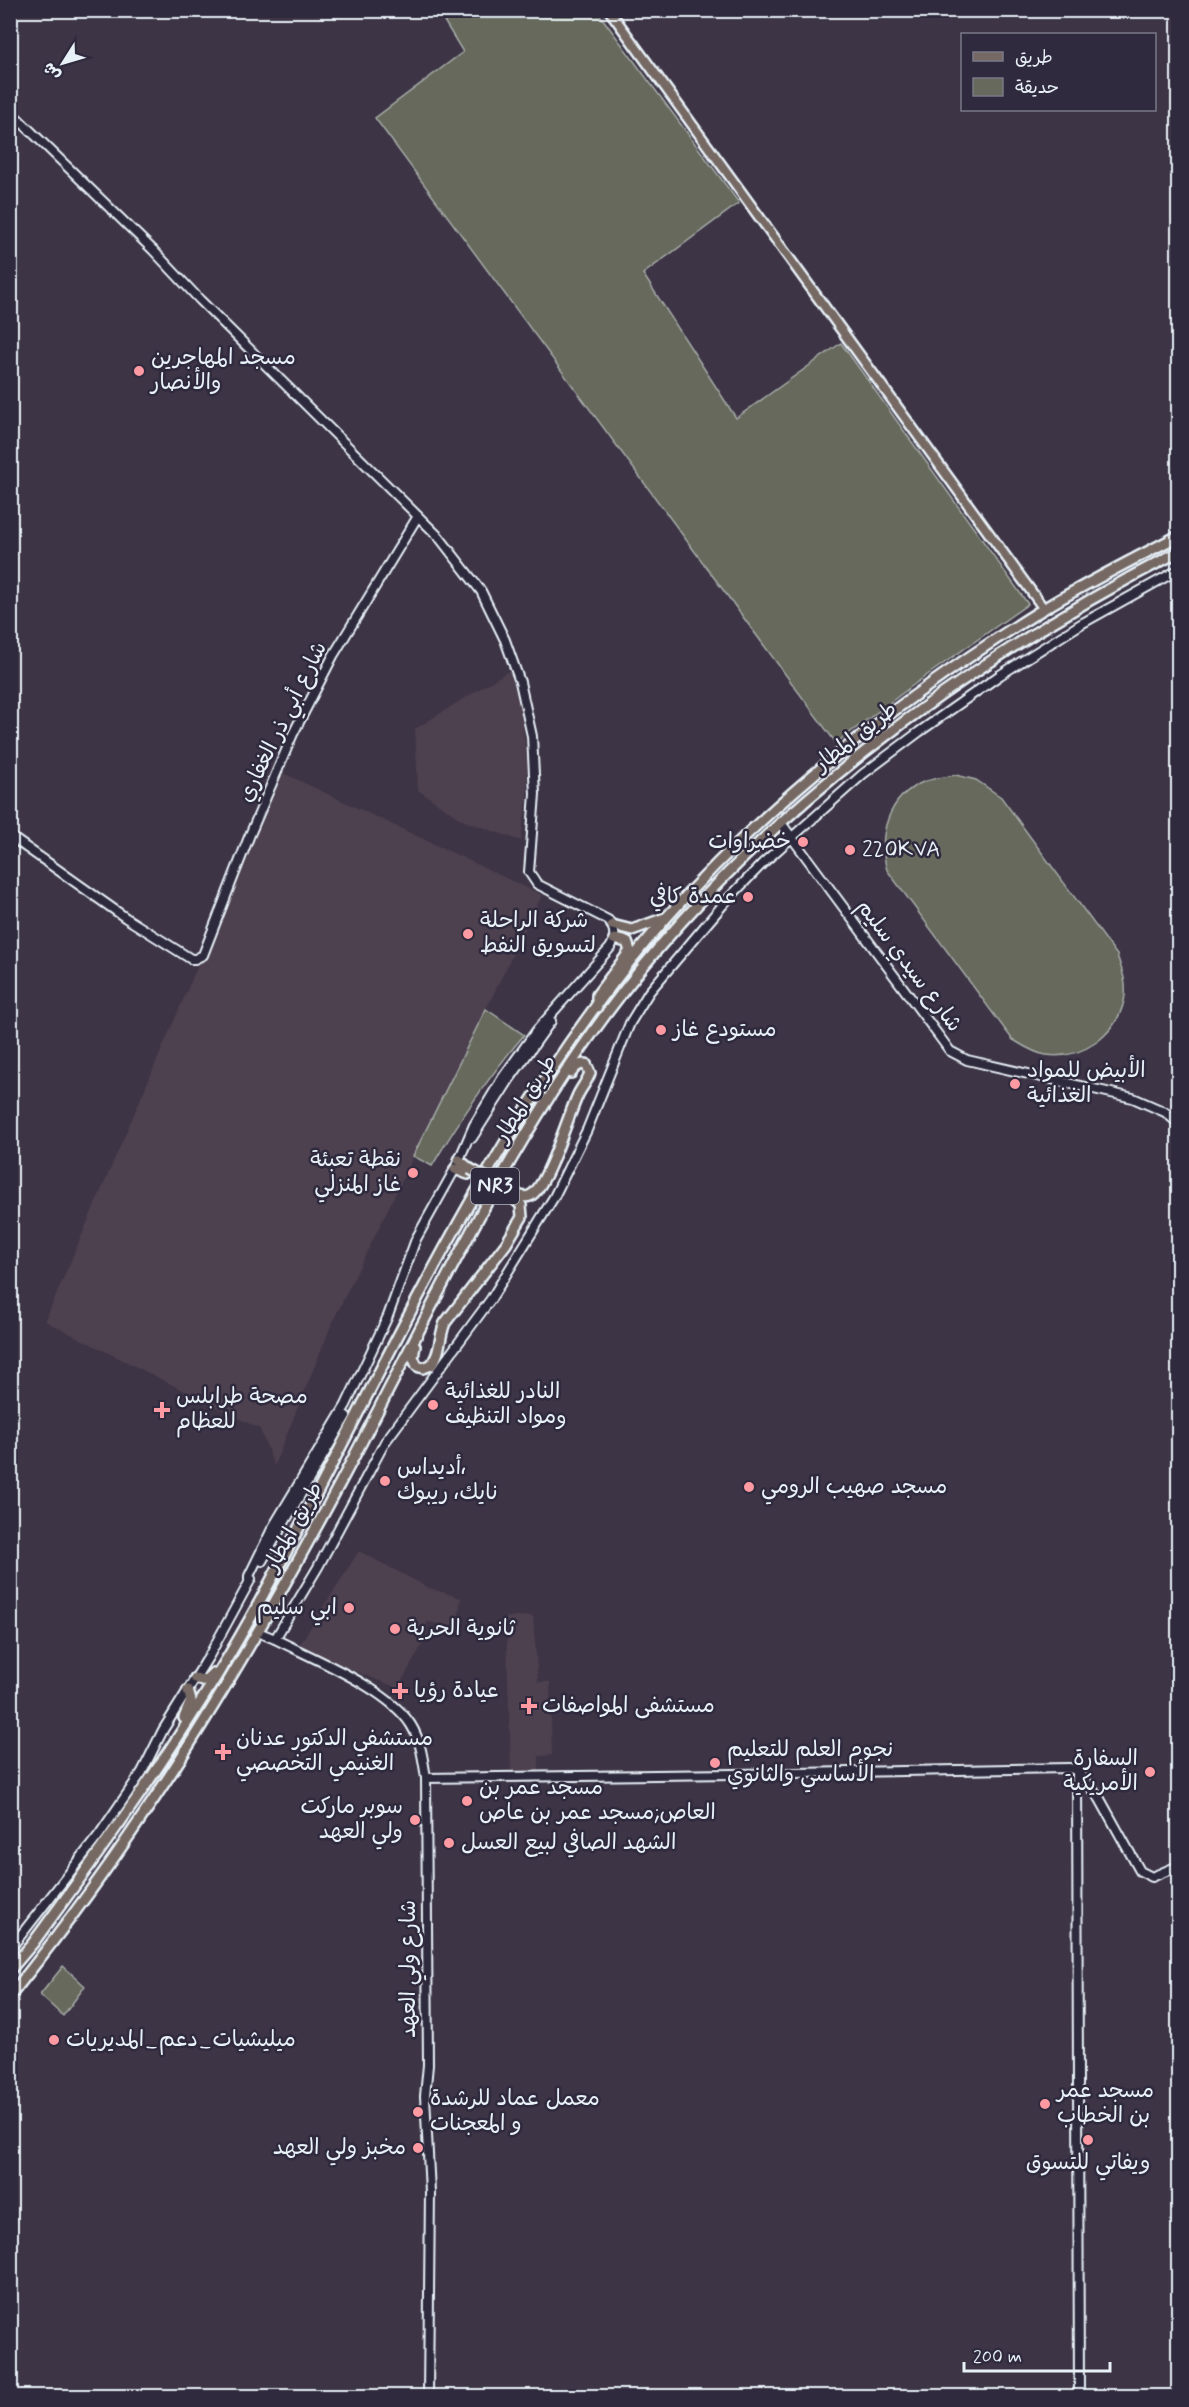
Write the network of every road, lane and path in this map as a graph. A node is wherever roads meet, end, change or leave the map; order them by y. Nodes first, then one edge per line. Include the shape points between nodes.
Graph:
1 (609, 10) edge
2 (10, 111) edge
3 (418, 516) junction
4 (1179, 536) edge
5 (1179, 552) edge
6 (1179, 570) edge
7 (1044, 609) junction
8 (781, 823) junction
9 (10, 836) edge
10 (791, 837) junction
11 (667, 917) junction
12 (612, 925) junction
13 (614, 939) junction
14 (597, 1007) junction
15 (1179, 1123) edge
16 (522, 1141) junction
17 (459, 1160) junction
18 (512, 1194) junction
19 (417, 1334) junction
20 (441, 1357) junction
21 (258, 1632) junction
22 (275, 1639) junction
23 (225, 1660) junction
24 (195, 1678) junction
25 (188, 1690) junction
26 (170, 1750) junction
27 (1077, 1770) junction
28 (426, 1778) junction
29 (1179, 1866) edge
30 (10, 1949) edge
31 (10, 1970) edge
32 (10, 1996) edge
33 (428, 2397) edge
34 (1079, 2397) edge

1 - 7 main road
2 - 3 street
3 - 9 street, شارع أبي ذر الغفاري via 333,656 292,734 203,955 190,958
3 - 12 street via 456,556 481,591 520,682 534,757 531,877
4 - 7 highway, طريق المطار / NR3
5 - 8 highway, طريق المطار / NR3 via 1017,645 906,721
6 - 10 street via 1082,624 975,691 895,748
7 - 11 highway, طريق المطار / NR3 via 902,705 801,785
8 - 10 street, شارع سيدي سليم
8 - 16 highway, طريق المطار / NR3 via 649,960 594,1032
10 - 15 street, شارع سيدي سليم via 950,1051 967,1060 1133,1098
10 - 20 street via 728,900 643,999 554,1197 509,1272
11 - 12 highway via 632,930
11 - 14 highway, طريق المطار / NR3
12 - 13 street
13 - 14 highway via 627,942 630,951 597,994
13 - 17 street via 509,1080
14 - 23 highway, طريق المطار / NR3 via 544,1079 488,1168
16 - 18 highway via 577,1065 586,1064 590,1073 538,1188 526,1197
16 - 19 highway, طريق المطار / NR3 via 446,1274
17 - 18 highway, bridge via 469,1172
17 - 24 street via 416,1239 390,1317 346,1406 273,1527 249,1582
18 - 20 highway via 521,1205 522,1217 445,1323
19 - 20 highway via 413,1357 417,1366 428,1368
19 - 21 highway, طريق المطار / NR3
20 - 22 street via 385,1442
21 - 22 street, شارع ولي العهد
21 - 32 highway, طريق المطار / NR3 via 186,1754 122,1849
22 - 28 street, شارع ولي العهد via 394,1705 412,1725 421,1746
23 - 24 highway via 207,1680
23 - 26 highway, طريق المطار / NR3
24 - 25 street
25 - 26 highway via 190,1704
25 - 30 street via 142,1772
26 - 31 highway, طريق المطار / NR3
27 - 28 street
27 - 29 street via 1100,1799 1140,1871 1152,1877
27 - 34 street
28 - 33 street, شارع ولي العهد

